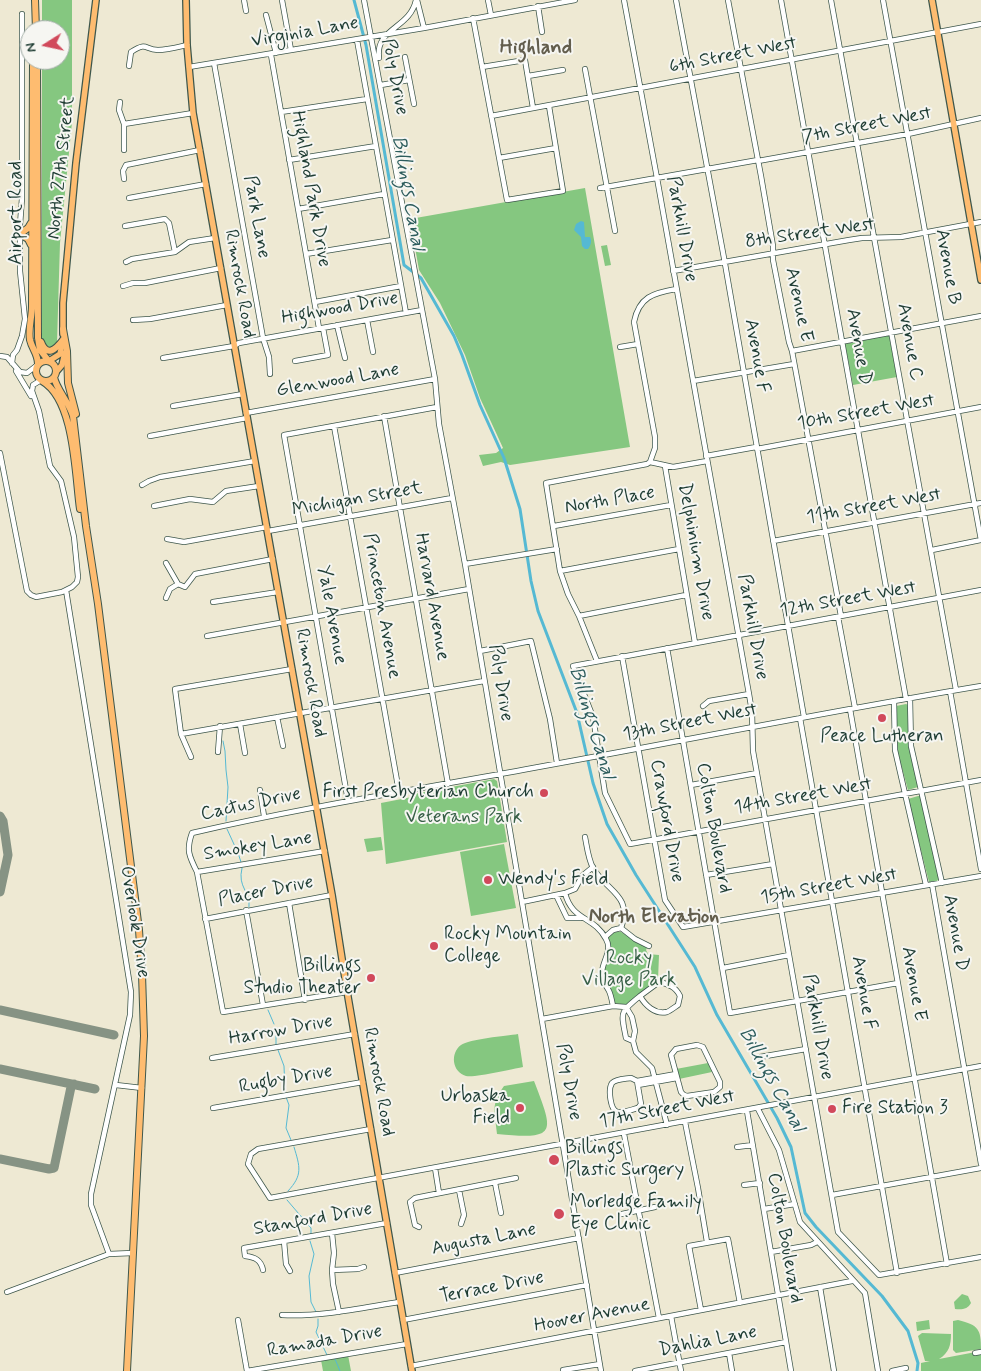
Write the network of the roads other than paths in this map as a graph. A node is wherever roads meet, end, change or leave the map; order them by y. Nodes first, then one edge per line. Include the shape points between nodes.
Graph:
1 (35, 0) edge
2 (96, 0) edge
3 (186, 0) edge
4 (244, 0) edge
5 (282, 0) edge
6 (364, 0) edge
7 (417, 0) edge
8 (488, 0) edge
9 (574, 0) edge
10 (624, 0) edge
11 (676, 0) edge
12 (728, 0) edge
13 (781, 0) edge
14 (831, 0) edge
15 (884, 0) edge
16 (932, 0) edge
17 (546, 2) edge
18 (538, 6) junction
19 (246, 11) dead end
20 (22, 14) dead end
21 (266, 15) dead end
22 (491, 15) junction
23 (473, 18) junction
24 (35, 20) edge
25 (981, 24) edge
26 (424, 28) junction
27 (542, 32) dead end
28 (938, 32) junction
29 (388, 34) junction
30 (369, 37) junction
31 (138, 39) dead end
32 (359, 39) junction
33 (891, 41) junction
34 (187, 45) junction
35 (140, 46) junction
36 (291, 50) junction
37 (841, 50) junction
38 (273, 54) junction
39 (405, 57) dead end
40 (791, 59) junction
41 (214, 64) junction
42 (130, 66) dead end
43 (188, 67) junction
44 (482, 67) junction
45 (585, 69) dead end
46 (33, 70) edge
47 (37, 70) edge
48 (563, 70) dead end
49 (741, 70) junction
50 (378, 72) junction
51 (528, 76) junction
52 (409, 80) junction
53 (691, 80) junction
54 (381, 85) junction
55 (641, 89) junction
56 (591, 98) junction
57 (367, 99) junction
58 (120, 102) dead end
59 (414, 104) dead end
60 (549, 106) junction
61 (22, 107) junction
62 (35, 107) junction
63 (533, 108) junction
64 (281, 112) junction
65 (193, 113) junction
66 (491, 116) junction
67 (981, 118) edge
68 (124, 124) junction
69 (954, 124) junction
70 (908, 134) junction
71 (858, 144) junction
72 (376, 146) junction
73 (556, 148) junction
74 (124, 150) dead end
75 (200, 150) junction
76 (808, 152) junction
77 (499, 158) junction
78 (289, 160) junction
79 (758, 160) junction
80 (707, 169) junction
81 (124, 178) dead end
82 (657, 178) junction
83 (206, 184) junction
84 (607, 187) junction
85 (600, 188) dead end
86 (384, 194) junction
87 (130, 198) dead end
88 (298, 209) junction
89 (32, 222) junction
90 (981, 222) edge
91 (972, 224) junction
92 (124, 226) dead end
93 (615, 231) dead end
94 (926, 232) junction
95 (20, 234) junction
96 (215, 238) junction
97 (875, 238) junction
98 (392, 240) junction
99 (824, 244) junction
100 (32, 246) junction
101 (175, 252) junction
102 (773, 253) junction
103 (306, 254) junction
104 (126, 262) dead end
105 (725, 262) junction
106 (221, 268) junction
107 (673, 270) junction
108 (981, 280) edge
109 (123, 286) dead end
110 (401, 286) junction
111 (676, 289) junction
112 (315, 302) junction
113 (228, 304) junction
114 (422, 310) junction
115 (406, 313) junction
116 (981, 316) edge
117 (133, 320) dead end
118 (367, 320) junction
119 (942, 323) junction
120 (337, 325) junction
121 (321, 328) junction
122 (63, 329) junction
123 (38, 332) junction
124 (892, 332) junction
125 (263, 338) junction
126 (63, 340) junction
127 (842, 341) junction
128 (638, 344) junction
129 (18, 346) junction
130 (234, 346) junction
131 (620, 347) dead end
132 (792, 351) junction
133 (373, 352) dead end
134 (0, 355) edge
135 (163, 358) dead end
136 (345, 358) dead end
137 (49, 361) junction
138 (295, 362) dead end
139 (794, 364) junction
140 (13, 365) junction
141 (37, 365) junction
142 (744, 373) junction
143 (270, 374) dead end
144 (55, 375) junction
145 (435, 379) junction
146 (42, 380) junction
147 (693, 381) junction
148 (243, 394) junction
149 (35, 402) junction
150 (173, 406) dead end
151 (437, 407) junction
152 (981, 407) edge
153 (958, 411) junction
154 (247, 416) junction
155 (384, 416) junction
156 (908, 421) junction
157 (334, 426) junction
158 (858, 430) junction
159 (150, 436) dead end
160 (809, 439) junction
161 (757, 448) junction
162 (0, 453) edge
163 (707, 458) junction
164 (255, 461) junction
165 (650, 462) junction
166 (665, 466) junction
167 (80, 472) junction
168 (142, 485) dead end
169 (260, 486) junction
170 (452, 498) junction
171 (981, 503) edge
172 (975, 504) junction
173 (671, 505) junction
174 (154, 506) dead end
175 (399, 507) junction
176 (926, 513) junction
177 (350, 516) junction
178 (875, 522) junction
179 (300, 525) junction
180 (554, 526) junction
181 (267, 529) junction
182 (825, 532) junction
183 (167, 540) dead end
184 (981, 540) edge
185 (773, 541) junction
186 (557, 549) junction
187 (679, 550) junction
188 (932, 550) junction
189 (273, 559) junction
190 (166, 563) dead end
191 (465, 564) junction
192 (560, 571) junction
193 (178, 584) junction
194 (469, 589) junction
195 (66, 590) junction
196 (981, 590) edge
197 (278, 592) junction
198 (686, 595) junction
199 (97, 596) junction
200 (166, 598) dead end
201 (940, 598) junction
202 (416, 599) junction
203 (213, 602) dead end
204 (367, 608) junction
205 (890, 608) junction
206 (316, 616) junction
207 (579, 616) junction
208 (840, 617) junction
209 (284, 622) junction
210 (788, 626) junction
211 (739, 635) junction
212 (207, 636) dead end
213 (695, 643) junction
214 (667, 648) junction
215 (480, 651) junction
216 (622, 656) junction
217 (596, 661) junction
218 (292, 669) junction
219 (484, 681) junction
220 (981, 686) edge
221 (432, 690) junction
222 (956, 690) junction
223 (950, 691) junction
224 (749, 694) junction
225 (382, 698) junction
226 (908, 699) junction
227 (894, 701) junction
228 (703, 706) dead end
229 (332, 708) junction
230 (852, 709) junction
231 (301, 714) junction
232 (277, 718) junction
233 (802, 718) junction
234 (240, 724) junction
235 (220, 726) junction
236 (752, 726) junction
237 (181, 734) junction
238 (683, 739) junction
239 (284, 746) dead end
240 (638, 748) junction
241 (218, 752) dead end
242 (245, 753) dead end
243 (598, 755) junction
244 (192, 757) dead end
245 (558, 763) junction
246 (757, 773) junction
247 (500, 774) junction
248 (981, 780) edge
249 (965, 782) junction
250 (448, 784) junction
251 (691, 784) junction
252 (260, 790) dead end
253 (921, 791) junction
254 (399, 792) junction
255 (905, 794) junction
256 (348, 801) junction
257 (866, 801) junction
258 (317, 807) junction
259 (816, 810) junction
260 (264, 816) junction
261 (765, 819) junction
262 (699, 832) junction
263 (585, 837) dead end
264 (654, 839) junction
265 (325, 851) junction
266 (773, 864) junction
267 (593, 867) junction
268 (981, 869) edge
269 (197, 872) junction
270 (706, 875) junction
271 (981, 876) edge
272 (942, 882) junction
273 (932, 884) junction
274 (926, 885) junction
275 (882, 893) junction
276 (565, 894) junction
277 (332, 895) junction
278 (556, 895) junction
279 (289, 902) junction
280 (522, 902) junction
281 (831, 902) junction
282 (246, 910) junction
283 (781, 911) junction
284 (205, 919) junction
285 (587, 919) junction
286 (714, 922) junction
287 (683, 927) joint
288 (620, 928) junction
289 (605, 937) junction
290 (649, 946) dead end
291 (789, 956) junction
292 (723, 968) junction
293 (898, 983) junction
294 (347, 992) junction
295 (848, 992) junction
296 (640, 996) junction
297 (305, 1000) junction
298 (798, 1001) junction
299 (263, 1005) junction
300 (613, 1006) junction
301 (626, 1008) junction
302 (542, 1019) junction
303 (355, 1034) junction
304 (633, 1042) junction
305 (806, 1049) junction
306 (760, 1056) dead end
307 (212, 1058) dead end
308 (981, 1066) edge
309 (964, 1069) junction
310 (676, 1076) junction
311 (915, 1079) junction
312 (655, 1080) junction
313 (363, 1082) junction
314 (638, 1083) junction
315 (116, 1084) junction
316 (142, 1088) junction
317 (865, 1088) junction
318 (814, 1098) junction
319 (214, 1108) dead end
320 (758, 1108) junction
321 (747, 1111) junction
322 (685, 1122) junction
323 (667, 1125) junction
324 (371, 1128) junction
325 (624, 1134) junction
326 (563, 1145) junction
327 (753, 1145) junction
328 (738, 1147) dead end
329 (981, 1164) edge
330 (435, 1168) junction
331 (981, 1168) edge
332 (932, 1177) junction
333 (380, 1178) junction
334 (516, 1178) dead end
335 (495, 1183) junction
336 (760, 1183) junction
337 (744, 1185) dead end
338 (882, 1186) junction
339 (459, 1190) junction
340 (439, 1193) junction
341 (832, 1196) junction
342 (795, 1204) junction
343 (655, 1207) dead end
344 (764, 1209) junction
345 (638, 1211) junction
346 (501, 1213) dead end
347 (622, 1214) dead end
348 (388, 1222) junction
349 (461, 1224) dead end
350 (419, 1227) dead end
351 (332, 1233) junction
352 (579, 1238) junction
353 (284, 1241) junction
354 (707, 1242) junction
355 (817, 1242) junction
356 (772, 1252) junction
357 (133, 1253) junction
358 (109, 1254) junction
359 (981, 1257) edge
360 (948, 1264) junction
361 (364, 1267) dead end
362 (263, 1270) dead end
363 (332, 1270) junction
364 (290, 1271) dead end
365 (395, 1273) junction
366 (897, 1273) junction
367 (852, 1281) junction
368 (587, 1286) junction
369 (820, 1287) junction
370 (7, 1292) dead end
371 (778, 1295) junction
372 (399, 1302) junction
373 (740, 1303) junction
374 (701, 1310) junction
375 (339, 1312) junction
376 (282, 1315) dead end
377 (671, 1316) junction
378 (659, 1318) junction
379 (238, 1320) dead end
380 (403, 1320) junction
381 (595, 1331) junction
382 (786, 1342) junction
383 (407, 1344) junction
384 (981, 1352) edge
385 (729, 1353) junction
386 (975, 1353) dead end
387 (680, 1362) junction
388 (600, 1364) junction
389 (411, 1368) edge
390 (906, 1368) dead end
391 (563, 1370) edge
392 (127, 1371) edge
393 (247, 1371) edge
394 (601, 1371) edge
395 (635, 1371) edge
396 (681, 1371) edge
397 (732, 1371) edge
398 (791, 1371) edge
399 (834, 1371) edge
400 (878, 1371) edge
401 (892, 1371) edge

1 - 24 highway
2 - 122 main road, North 27th Street via 76,173
3 - 34 main road, Rimrock Road
4 - 19 street
5 - 36 street
6 - 30 street, Poly Drive
7 - 26 street
7 - 29 street via 409,17
8 - 22 street
9 - 17 street, Virginia Lane
10 - 55 street, Parkhill Drive
11 - 53 street, Avenue F
12 - 49 street, Avenue E
13 - 40 street, Avenue D
14 - 37 street, Avenue C
15 - 33 street, Avenue B
16 - 28 main road
17 - 18 street, Virginia Lane
18 - 22 street, Virginia Lane
18 - 27 street
20 - 61 street
21 - 38 street, Highland Park Drive
22 - 23 street, Virginia Lane
23 - 26 street, Virginia Lane
23 - 44 street
25 - 28 street, 6th Street West
26 - 29 street, Virginia Lane
28 - 33 street, 6th Street West
28 - 69 main road
29 - 30 street, Virginia Lane
29 - 50 street via 378,49
30 - 32 street, Virginia Lane
30 - 50 street, Poly Drive
31 - 35 street
32 - 36 street, Virginia Lane
32 - 57 street
33 - 37 street, 6th Street West
33 - 70 street, Avenue B
34 - 35 street via 156,50
34 - 43 main road, Rimrock Road
35 - 42 street via 131,52
36 - 38 street, Virginia Lane
37 - 40 street, 6th Street West
37 - 71 street, Avenue C
38 - 41 street, Virginia Lane
38 - 64 street, Highland Park Drive
39 - 52 street
40 - 49 street, 6th Street West
40 - 76 street, Avenue D
41 - 43 street, Virginia Lane
41 - 125 street, Park Lane
43 - 65 main road, Rimrock Road
44 - 51 street via 525,60
44 - 66 street
45 - 56 street
46 - 62 highway, Airport Road
47 - 62 highway, Airport Road
48 - 51 street
49 - 53 street, 6th Street West
49 - 79 street, Avenue E
50 - 54 street, Poly Drive
51 - 63 street
52 - 54 street
52 - 59 street
53 - 55 street, 6th Street West
53 - 80 street, Avenue F
54 - 114 street, Poly Drive
55 - 56 street, 6th Street West
55 - 82 street, Parkhill Drive
56 - 60 street, 6th Street West
56 - 84 street
57 - 64 street
57 - 72 street
58 - 68 street
60 - 63 street, 6th Street West
60 - 73 street
61 - 62 street
61 - 95 street
62 - 89 highway, Airport Road
62 - 123 highway, Airport Road
63 - 66 street, 6th Street West
64 - 78 street, Highland Park Drive
65 - 68 street
65 - 75 main road, Rimrock Road
66 - 77 street
67 - 69 street, 7th Street West
68 - 74 street
69 - 70 street, 7th Street West
69 - 91 main road
70 - 71 street, 7th Street West
70 - 94 street, Avenue B
71 - 76 street, 7th Street West
71 - 97 street, Avenue C
72 - 78 street
72 - 86 street
73 - 77 street
73 - 77 street via 563,191 507,200
75 - 81 street via 126,165
75 - 83 main road, Rimrock Road
76 - 79 street, 7th Street West
76 - 99 street, Avenue D
78 - 88 street, Highland Park Drive
79 - 80 street, 7th Street West
79 - 102 street, Avenue E
80 - 82 street, 7th Street West
80 - 105 street, Avenue F
82 - 84 street, 7th Street West
82 - 107 street, Parkhill Drive
83 - 87 street
83 - 96 main road, Rimrock Road
84 - 85 street, 7th Street West
84 - 93 street
86 - 88 street
86 - 98 street
88 - 103 street, Highland Park Drive
89 - 95 highway
89 - 100 highway, Airport Road
90 - 91 street, 8th Street West
91 - 94 street, 8th Street West
91 - 108 main road
92 - 101 street via 164,219 169,223
94 - 97 street, 8th Street West
94 - 119 street, Avenue B
95 - 100 highway
95 - 129 street via 20,275 25,315
96 - 101 street via 188,242
96 - 106 main road, Rimrock Road
97 - 99 street, 8th Street West
97 - 124 street, Avenue C
98 - 103 street
98 - 110 street
99 - 102 street, 8th Street West
99 - 127 street, Avenue D
100 - 141 highway, Airport Road via 30,334 38,356
101 - 104 street
102 - 105 street, 8th Street West
102 - 132 street, Avenue E
103 - 112 street, Highland Park Drive
105 - 107 street, 8th Street West
105 - 142 street, Avenue F
106 - 109 street
106 - 113 main road, Rimrock Road
107 - 111 street, Parkhill Drive
110 - 112 street
110 - 115 street
111 - 128 street via 653,294 636,310 634,322
111 - 147 street, Parkhill Drive
112 - 121 street, Highland Park Drive
113 - 117 street
113 - 130 main road, Rimrock Road
114 - 115 street, Highwood Drive
114 - 145 street, Poly Drive
115 - 118 street, Highwood Drive
116 - 119 street
118 - 120 street, Highwood Drive
118 - 133 street
119 - 124 street
119 - 153 street, Avenue B
120 - 121 street, Highwood Drive
120 - 136 street
121 - 125 street, Highwood Drive
121 - 138 street, Highland Park Drive via 328,355
122 - 126 main road, North 27th Street
122 - 167 highway via 68,383 78,421
123 - 126 highway via 47,350 56,349
123 - 137 highway, Airport Road via 40,350
124 - 127 street
124 - 156 street, Avenue C
125 - 130 street, Highwood Drive
125 - 143 street, Park Lane
126 - 137 main road via 60,354
126 - 144 main road, North 27th Street via 64,361
127 - 132 street
127 - 158 street, Avenue D
128 - 131 street
128 - 165 street via 655,437
129 - 134 street via 12,352
129 - 140 street via 13,355
130 - 135 street, Highwood Drive
130 - 148 main road, Rimrock Road
132 - 139 street, Avenue E
134 - 140 street
137 - 141 highway via 44,360
137 - 144 highway, Airport Road via 55,366
139 - 142 street
139 - 160 street, Avenue E
140 - 141 street via 18,372 24,373
140 - 149 street
141 - 146 highway, Airport Road via 36,374
142 - 147 street
142 - 161 street, Avenue F
144 - 146 highway via 51,380
144 - 167 highway, Airport Road via 56,384 73,416
145 - 151 street, Poly Drive
145 - 154 street, Glenwood Lane
146 - 149 street via 32,389
146 - 199 highway via 58,395 69,426 82,529
147 - 163 street, Parkhill Drive
148 - 150 street
148 - 154 main road, Rimrock Road
149 - 195 street via 50,466 61,481 74,537 78,577 75,585
151 - 155 street
151 - 170 street, Poly Drive
152 - 153 street, 10th Street West
153 - 156 street, 10th Street West
153 - 172 street, Avenue B
154 - 159 street, Glenwood Lane
154 - 164 main road, Rimrock Road
155 - 157 street
155 - 175 street, Harvard Avenue
156 - 158 street, 10th Street West
156 - 176 street, Avenue C
157 - 177 street, Princeton Avenue
157 - 179 street, Yale Avenue via 284,435
158 - 160 street, 10th Street West
158 - 178 street, Avenue D
160 - 161 street, 10th Street West
160 - 182 street, Avenue E
161 - 163 street, 10th Street West
161 - 185 street, Avenue F
162 - 195 street via 27,591 36,597
163 - 166 street, 10th Street West
163 - 211 street, Parkhill Drive
164 - 168 street via 160,477
164 - 169 main road, Rimrock Road
165 - 166 street, 10th Street West
165 - 180 street via 546,483
166 - 173 street, Delphinium Drive
167 - 199 highway
169 - 174 street via 226,491 209,503 190,499
169 - 181 main road, Rimrock Road
170 - 175 street, Michigan Street
170 - 191 street, Poly Drive
171 - 172 street, 11th Street West
172 - 176 street, 11th Street West
172 - 184 street, Avenue B
173 - 180 street, North Place
173 - 187 street, Delphinium Drive
175 - 177 street, Michigan Street
175 - 202 street, Harvard Avenue
176 - 178 street, 11th Street West
176 - 188 street, Avenue C
177 - 179 street, Michigan Street
177 - 204 street, Princeton Avenue
178 - 182 street, 11th Street West
178 - 205 street, Avenue D
179 - 181 street, Michigan Street
179 - 206 street, Yale Avenue
180 - 186 street
181 - 183 street, Michigan Street via 184,542
181 - 189 main road, Rimrock Road
182 - 185 street, 11th Street West
182 - 208 street, Avenue E
184 - 188 street
185 - 210 street, Avenue F
186 - 191 street
186 - 192 street
187 - 192 street
187 - 198 street, Delphinium Drive
188 - 201 street, Avenue C
189 - 193 street via 196,574 185,587
189 - 197 main road, Rimrock Road
190 - 193 street
191 - 194 street, Poly Drive
192 - 207 street
193 - 200 street via 170,589
194 - 202 street
194 - 215 street, Poly Drive
195 - 315 street, Overlook Drive via 131,992 130,1015
196 - 201 street, 12th Street West
197 - 203 street
197 - 209 main road, Rimrock Road
198 - 207 street
198 - 213 street, Delphinium Drive
199 - 316 highway via 139,930 144,1036
201 - 205 street, 12th Street West
201 - 222 street, Avenue C
202 - 204 street
202 - 221 street, Harvard Avenue
204 - 206 street
204 - 225 street, Princeton Avenue
205 - 208 street, 12th Street West
205 - 226 street, Avenue D
206 - 209 street
206 - 229 street, Yale Avenue
207 - 217 street
208 - 210 street, 12th Street West
208 - 230 street, Avenue E
209 - 212 street
209 - 218 main road, Rimrock Road
210 - 211 street, 12th Street West
210 - 233 street, Avenue F
211 - 213 street, 12th Street West
211 - 224 street, Parkhill Drive
213 - 214 street, 12th Street West
214 - 216 street, 12th Street West
214 - 238 street, Colton Boulevard
215 - 219 street, Poly Drive
215 - 245 street via 531,641
216 - 217 street, 12th Street West
216 - 240 street, Crawford Drive
217 - 243 street, 12th Street West via 573,666 593,718
218 - 231 main road, Rimrock Road
218 - 237 street via 175,690
219 - 221 street
219 - 247 street, Poly Drive
220 - 222 street, 13th Street West
221 - 225 street
221 - 250 street, Harvard Avenue
222 - 223 street, 13th Street West
223 - 226 street, 13th Street West
223 - 249 street
224 - 228 street via 709,701
224 - 236 street, Parkhill Drive
225 - 229 street
225 - 254 street, Princeton Avenue
226 - 227 street, 13th Street West
226 - 253 street, Avenue D via 911,746
227 - 230 street, 13th Street West
227 - 255 street, Avenue D via 894,742
229 - 231 street
229 - 256 street, Yale Avenue
230 - 233 street, 13th Street West
230 - 257 street, Avenue E
231 - 232 street
231 - 258 main road, Rimrock Road
232 - 234 street
232 - 239 street
233 - 236 street, 13th Street West
233 - 259 street, Avenue F
234 - 235 street
234 - 242 street
235 - 237 street
235 - 241 street
236 - 238 street, 13th Street West
236 - 246 street, Parkhill Drive
237 - 244 street
238 - 240 street, 13th Street West
238 - 251 street, Colton Boulevard
240 - 243 street, 13th Street West
240 - 264 street, Crawford Drive
243 - 245 street, 13th Street West
243 - 264 street, 14th Street West via 605,793 630,844
245 - 247 street, 13th Street West
246 - 251 street
246 - 261 street, Parkhill Drive
247 - 250 street, 13th Street West
247 - 280 street, Poly Drive
248 - 249 street, 14th Street West
249 - 253 street, 14th Street West
249 - 268 street
250 - 254 street, 13th Street West
251 - 262 street, Colton Boulevard
252 - 260 street
253 - 255 street, 14th Street West
253 - 272 street, Avenue D
254 - 256 street, 13th Street West
255 - 257 street, 14th Street West
255 - 274 street, Avenue D
256 - 258 street, 13th Street West
257 - 259 street, 14th Street West
257 - 275 street, Avenue E
258 - 260 street, Cactus Drive
258 - 265 main road, Rimrock Road
259 - 261 street, 14th Street West
259 - 281 street, Avenue F
260 - 269 street, Cactus Drive via 192,833 188,846
261 - 262 street, 14th Street West
261 - 266 street, Parkhill Drive
262 - 264 street, 14th Street West
262 - 270 street, Colton Boulevard
263 - 267 street
264 - 287 street, Crawford Drive via 665,900
265 - 269 street, Smokey Lane
265 - 277 main road, Rimrock Road
266 - 270 street
266 - 283 street, Parkhill Drive
267 - 276 street via 582,876 575,889
267 - 288 street via 624,905
269 - 284 street
270 - 286 street, Colton Boulevard
271 - 272 street, 15th Street West
272 - 273 street, 15th Street West
273 - 274 street, 15th Street West
273 - 309 street, Avenue D
274 - 275 street, 15th Street West
275 - 281 street, 15th Street West
275 - 293 street, Avenue E
276 - 278 street
276 - 285 street via 572,910
277 - 279 street, Placer Drive
277 - 294 main road, Rimrock Road
278 - 280 street
278 - 285 street via 567,918
279 - 282 street, Placer Drive
279 - 297 street
280 - 302 street, Poly Drive
281 - 283 street, 15th Street West
281 - 295 street, Avenue F
282 - 284 street, Placer Drive
282 - 299 street
283 - 286 street, 15th Street West
283 - 291 street, Parkhill Drive
284 - 299 street via 223,1012
285 - 289 street
286 - 287 street, 15th Street West
286 - 292 street, Colton Boulevard
288 - 289 street
288 - 290 street
289 - 300 street via 608,950 602,978
291 - 292 street
291 - 298 street, Parkhill Drive
292 - 298 street, Colton Boulevard via 730,1014
293 - 295 street
293 - 311 street, Avenue E
294 - 297 street
294 - 303 main road, Rimrock Road
295 - 298 street
295 - 317 street, Avenue F
296 - 296 street via 659,982 668,984 680,996 678,1005 666,1012 652,1010
296 - 301 street
297 - 299 street
298 - 305 street, Parkhill Drive
300 - 301 street
300 - 302 street
301 - 304 street via 632,1017
301 - 304 street via 622,1019 626,1038
302 - 326 street, Poly Drive
303 - 307 street, Harrow Drive
303 - 313 main road, Rimrock Road
304 - 312 street via 636,1052 652,1068
305 - 306 street
305 - 318 street, Parkhill Drive
308 - 309 street, 17th Street West
309 - 311 street, 17th Street West
309 - 329 street, Avenue D
310 - 310 street via 672,1051 701,1046 716,1073 720,1088 714,1092 684,1095
310 - 312 street
311 - 317 street, 17th Street West
311 - 332 street, Avenue E
312 - 314 street
312 - 323 street
313 - 319 street, Rugby Drive
313 - 324 main road, Rimrock Road
314 - 314 street via 642,1104 638,1108 615,1111 610,1088 612,1083 631,1078
315 - 316 street
315 - 358 street, Overlook Drive via 90,1204
316 - 357 highway
317 - 318 street, 17th Street West
317 - 338 street, Avenue F
318 - 320 street, 17th Street West
318 - 341 street, Parkhill Drive
320 - 321 street, 17th Street West
320 - 342 street via 779,1150
321 - 322 street, 17th Street West
321 - 327 street, Colton Boulevard
322 - 323 street, 17th Street West
322 - 354 street
323 - 325 street, 17th Street West
324 - 333 main road, Rimrock Road
324 - 333 street, 17th Street West via 254,1151 248,1164 270,1198
325 - 326 street, 17th Street West
325 - 345 street
326 - 330 street, 17th Street West
326 - 352 street, Poly Drive
327 - 328 street
327 - 336 street, Colton Boulevard
330 - 333 street, 17th Street West
330 - 340 street
331 - 332 street
332 - 338 street
332 - 360 street, Avenue E
333 - 348 main road, Rimrock Road
334 - 335 street
335 - 339 street
335 - 346 street
336 - 337 street
336 - 344 street, Colton Boulevard
338 - 341 street
338 - 366 street, Avenue F
339 - 340 street
339 - 349 street via 464,1215
340 - 350 street via 410,1202 413,1221
341 - 366 street, Parkhill Drive via 838,1232 879,1275
342 - 344 street
342 - 355 street via 800,1222
343 - 345 street
344 - 356 street, Colton Boulevard
345 - 347 street
345 - 378 street
348 - 351 street, Stanford Drive
348 - 365 main road, Rimrock Road
351 - 353 street, Stanford Drive
351 - 363 street
352 - 365 street, Augusta Lane
352 - 368 street, Poly Drive
353 - 362 street, Stanford Drive via 244,1248 246,1256 258,1260
353 - 364 street via 286,1264
354 - 373 street via 728,1239
354 - 374 street via 689,1246
355 - 356 street
355 - 367 street
356 - 371 street, Colton Boulevard
357 - 358 street
357 - 392 highway
358 - 370 street
359 - 360 street
360 - 366 street
361 - 363 street
363 - 375 street
365 - 372 main road, Rimrock Road
367 - 369 street, Hoover Avenue
367 - 400 street via 865,1293
368 - 380 street, Terrace Drive
368 - 381 street, Poly Drive
369 - 371 street, Hoover Avenue
369 - 399 street
371 - 373 street, Hoover Avenue
371 - 382 street, Colton Boulevard
372 - 375 street
372 - 380 main road, Rimrock Road
373 - 374 street, Hoover Avenue
374 - 377 street, Hoover Avenue
375 - 376 street
377 - 378 street, Hoover Avenue
377 - 387 street
378 - 381 street, Hoover Avenue
379 - 393 street
380 - 383 main road, Rimrock Road
381 - 388 street, Poly Drive
381 - 389 street, Hoover Avenue
382 - 385 street, Dahlia Lane
382 - 398 street, Colton Boulevard
383 - 389 main road, Rimrock Road
383 - 393 street, Ramada Drive
384 - 386 street
385 - 387 street, Dahlia Lane
385 - 397 street
387 - 395 street, Dahlia Lane
387 - 396 street
388 - 391 street
388 - 394 street, Poly Drive
390 - 401 street

